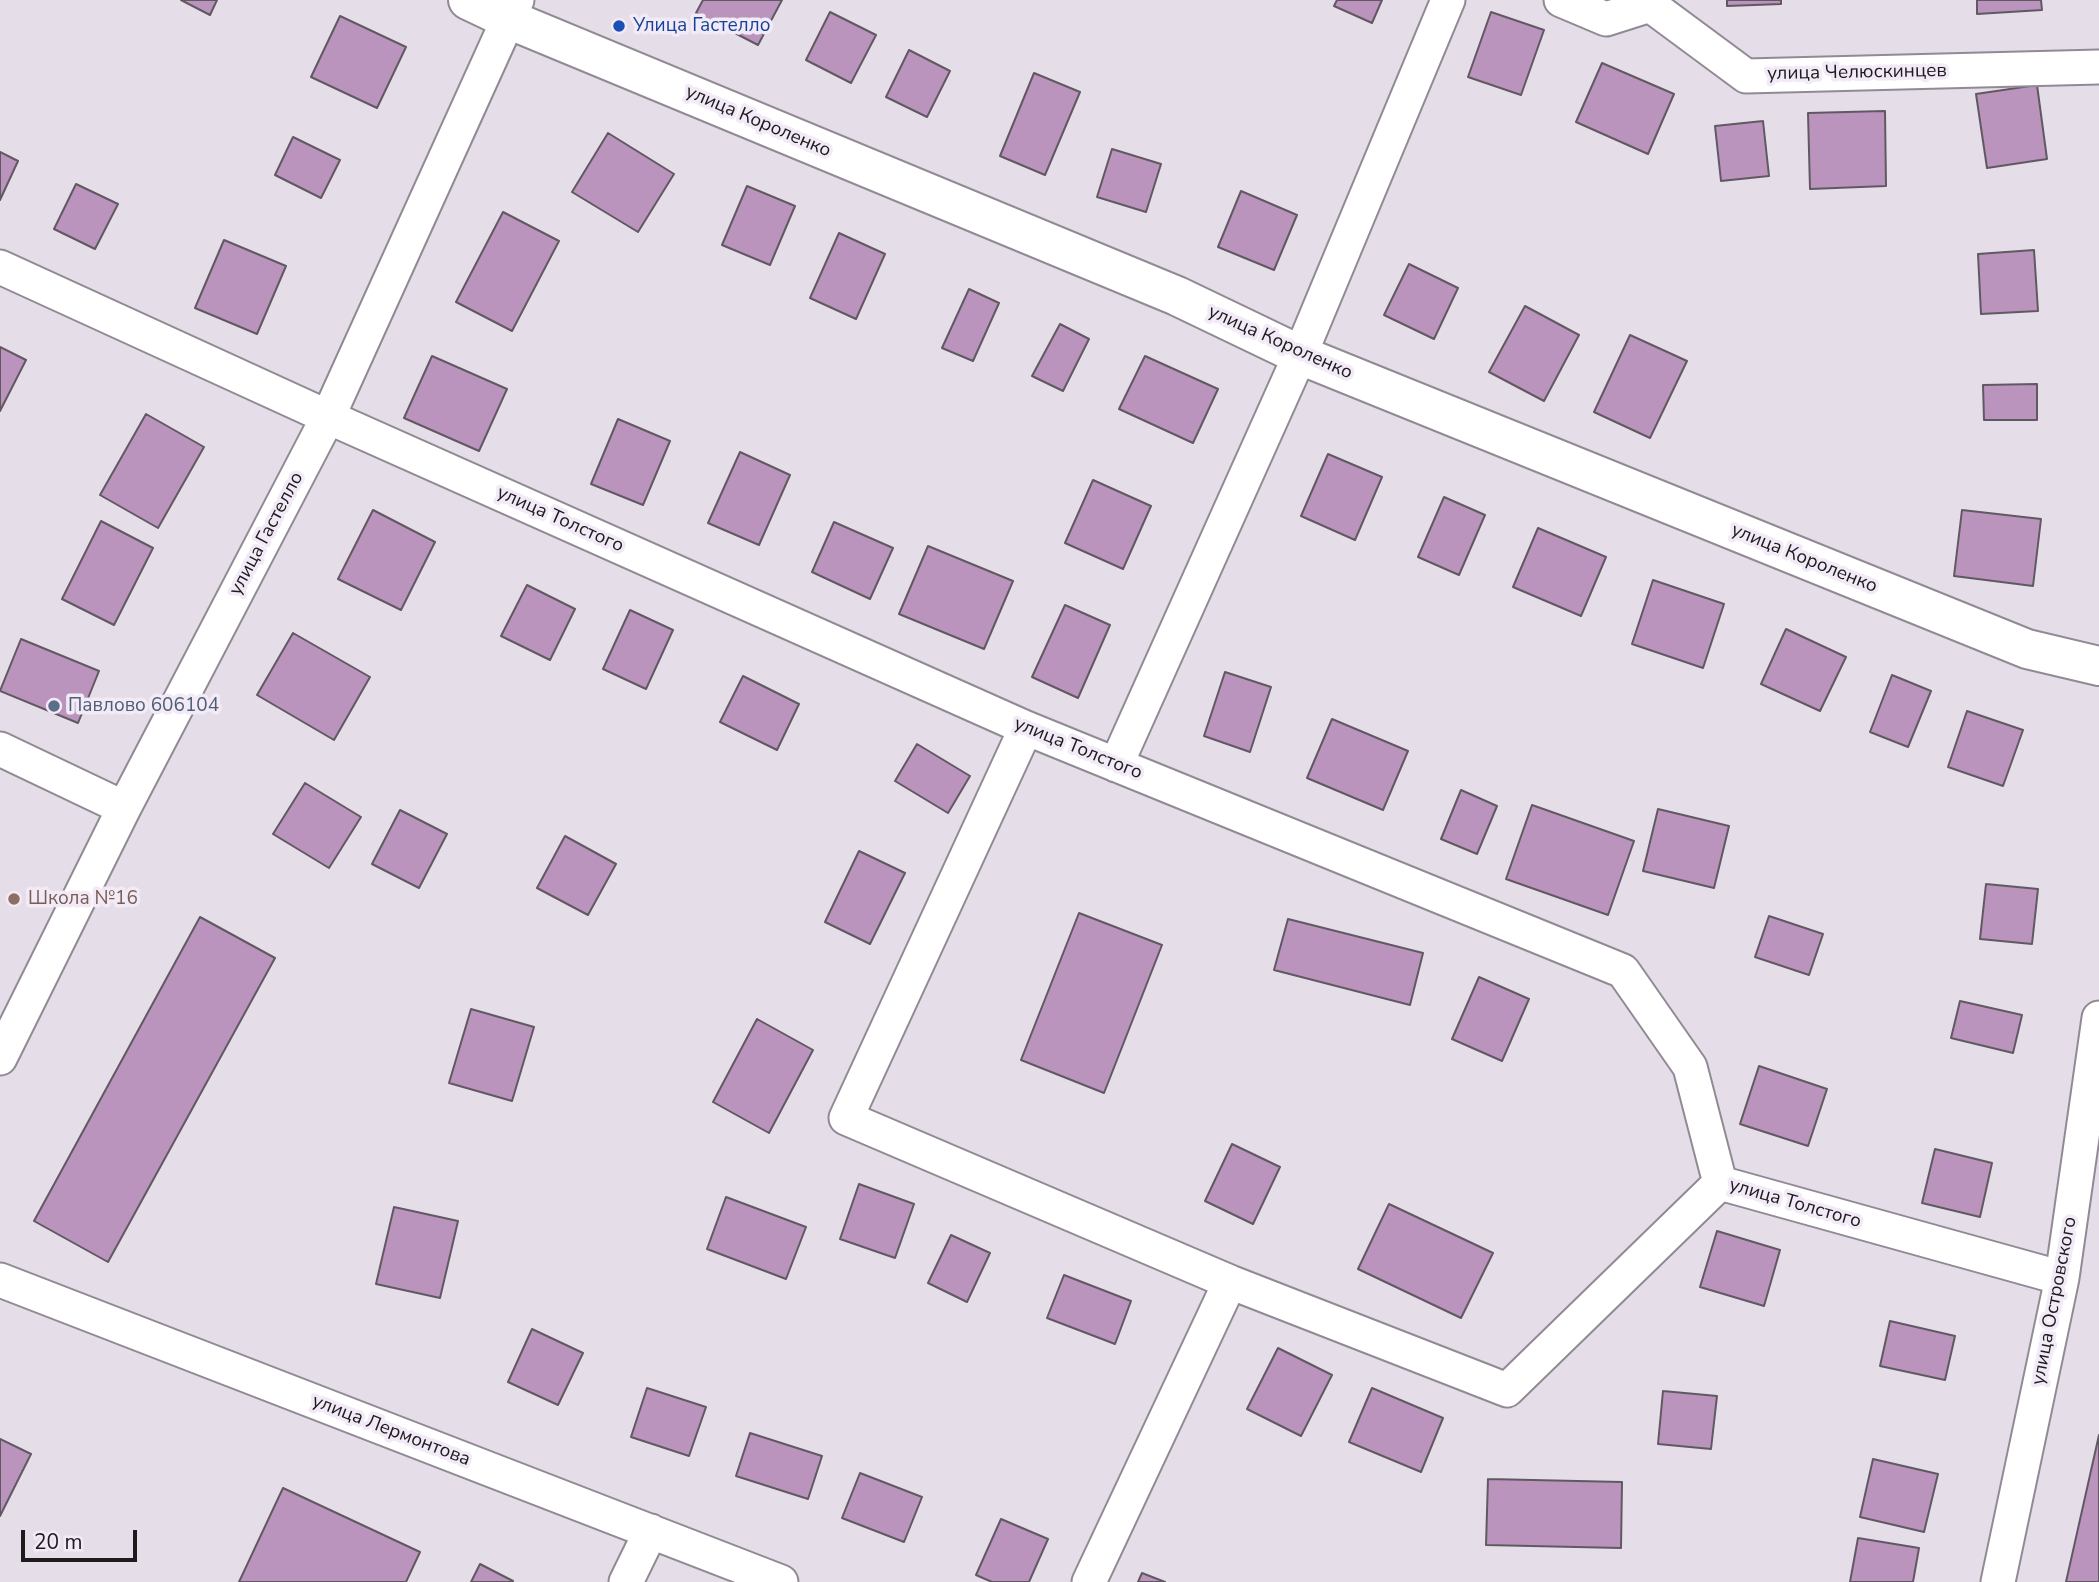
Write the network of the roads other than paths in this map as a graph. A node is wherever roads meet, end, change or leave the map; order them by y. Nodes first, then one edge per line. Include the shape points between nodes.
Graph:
1 (468, 0) edge
2 (1448, 0) edge
3 (1561, 0) edge
4 (1650, 2) edge
5 (513, 9) edge
6 (2099, 67) edge
7 (0, 267) edge
8 (1300, 355) junction
9 (328, 417) junction
10 (2099, 666) edge
11 (1026, 729) junction
12 (0, 749) edge
13 (1116, 765) junction
14 (124, 808) junction
15 (2099, 1018) edge
16 (0, 1058) edge
17 (1720, 1184) junction
18 (2062, 1278) junction
19 (0, 1280) edge
20 (1230, 1282) junction
21 (650, 1531) junction
22 (626, 1582) edge
23 (781, 1582) edge
24 (1089, 1582) edge
25 (1998, 1582) edge

1 - 5 street, улица Короленко
2 - 8 street
3 - 4 street, улица Челюскинцев via 1606,19
4 - 6 street, улица Челюскинцев via 1746,76
5 - 8 street, улица Короленко via 1177,296
5 - 9 street, улица Гастелло
7 - 9 street, улица Толстого
8 - 10 street, улица Короленко via 2027,649
8 - 13 street
9 - 11 street, улица Толстого
9 - 14 street, улица Гастелло
11 - 13 street, улица Толстого
11 - 20 street via 846,1118
12 - 14 street
13 - 17 street, улица Толстого via 1623,971 1690,1067
14 - 16 street, улица Гастелло
15 - 18 street, улица Островского
17 - 18 street, улица Толстого
17 - 20 street via 1507,1390
18 - 25 street, улица Островского
19 - 21 street, улица Лермонтова
20 - 24 street
21 - 22 street
21 - 23 street, улица Лермонтова

